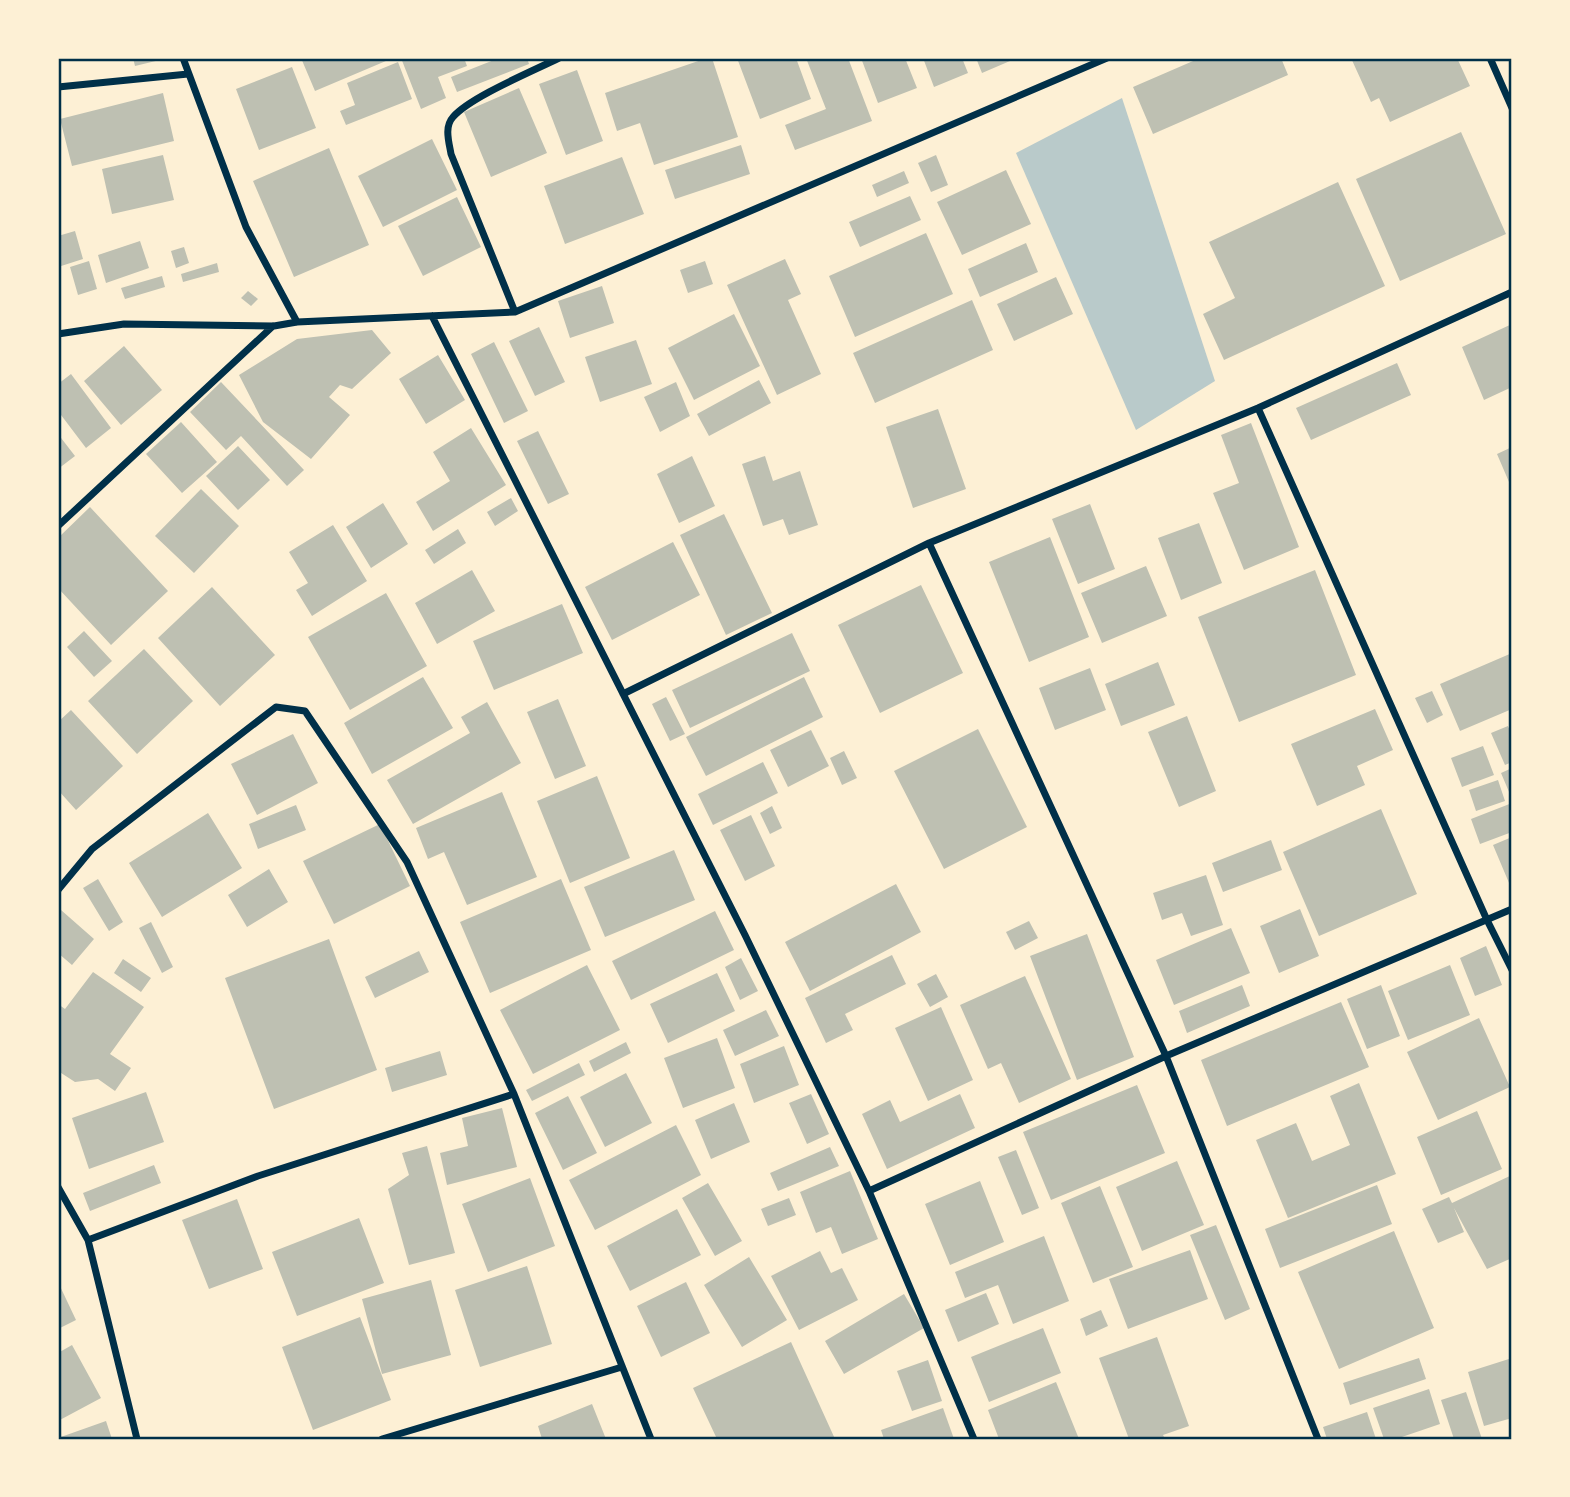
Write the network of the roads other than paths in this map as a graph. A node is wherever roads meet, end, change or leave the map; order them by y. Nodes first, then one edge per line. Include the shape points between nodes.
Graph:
1 (183, 58) edge
2 (559, 58) edge
3 (1107, 58) edge
4 (1490, 58) edge
5 (188, 75) junction
6 (58, 88) edge
7 (1512, 108) edge
8 (1512, 292) edge
9 (515, 312) junction
10 (432, 316) junction
11 (298, 322) junction
12 (274, 326) junction
13 (58, 334) edge
14 (1258, 408) junction
15 (58, 526) edge
16 (929, 543) junction
17 (624, 694) junction
18 (58, 890) edge
19 (1512, 909) edge
20 (1487, 920) junction
21 (1512, 970) edge
22 (1166, 1056) junction
23 (514, 1094) junction
24 (58, 1187) edge
25 (869, 1191) junction
26 (88, 1240) junction
27 (622, 1367) junction
28 (137, 1439) edge
29 (382, 1439) edge
30 (651, 1439) edge
31 (974, 1439) edge
32 (1318, 1439) edge

1 - 5 street
2 - 9 street via 475,101 451,118 447,132 451,154
3 - 9 street
4 - 7 street
5 - 6 street
5 - 11 street via 246,227
8 - 14 street
9 - 10 street
10 - 11 street
10 - 17 street
11 - 12 street
12 - 13 street via 124,324
12 - 15 street
14 - 16 street
14 - 20 street
16 - 17 street
16 - 22 street
17 - 25 street
18 - 23 street via 92,849 276,707 305,711 407,862
19 - 20 street
20 - 21 street
20 - 22 street
22 - 25 street
22 - 32 street
23 - 26 street via 258,1175
23 - 27 street
24 - 26 street
25 - 31 street
26 - 28 street
27 - 29 street
27 - 30 street

